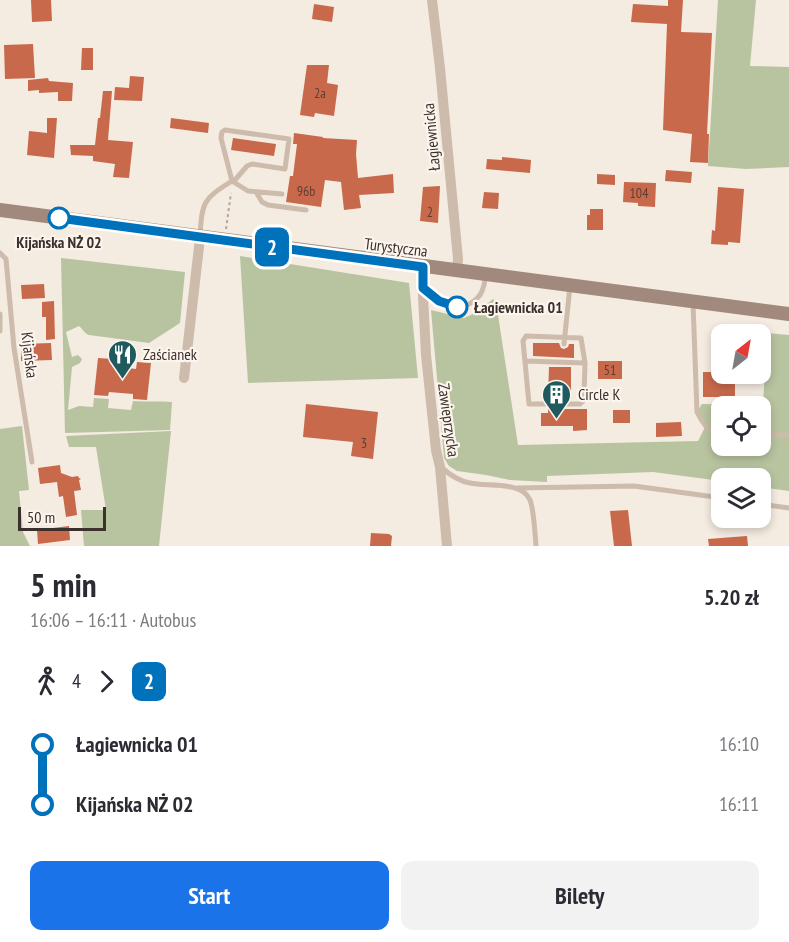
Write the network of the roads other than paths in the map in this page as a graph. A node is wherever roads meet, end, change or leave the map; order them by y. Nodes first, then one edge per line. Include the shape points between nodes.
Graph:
1 (432, 0) edge
2 (232, 181) junction
3 (255, 192) junction
4 (282, 194) dead end
5 (0, 210) edge
6 (306, 210) dead end
7 (200, 237) junction
8 (0, 253) edge
9 (423, 267) junction
10 (457, 271) junction
11 (485, 274) junction
12 (570, 285) junction
13 (423, 288) junction
14 (693, 301) junction
15 (0, 314) edge
16 (789, 314) edge
17 (0, 324) edge
18 (0, 331) edge
19 (564, 340) junction
20 (525, 361) junction
21 (585, 363) junction
22 (184, 378) dead end
23 (711, 431) edge
24 (771, 435) edge
25 (789, 435) edge
26 (32, 462) dead end
27 (440, 467) junction
28 (517, 488) junction
29 (711, 496) edge
30 (771, 506) edge
31 (789, 508) edge
32 (447, 546) edge
33 (536, 546) edge

1 - 10 street, Łagiewnicka
2 - 2 lane via 222,132 289,140 285,169 252,164
2 - 3 lane
2 - 7 lane via 206,202 201,213
3 - 4 lane
3 - 6 lane via 268,205
5 - 7 main road, Turystyczna
7 - 9 main road, Turystyczna
7 - 22 street
8 - 26 lane, Kijańska via 6,259 14,348
9 - 10 main road, Turystyczna
9 - 13 street, Zawieprzycka
10 - 11 main road, Turystyczna
11 - 12 main road, Turystyczna
11 - 13 lane via 483,289 470,305 457,307 439,301
12 - 14 main road, Turystyczna
12 - 19 lane
13 - 27 street, Zawieprzycka via 426,355
14 - 16 main road, Turystyczna
14 - 23 lane via 697,412
15 - 17 lane
17 - 18 lane
19 - 20 lane via 526,336
19 - 21 lane via 581,338
20 - 21 lane
20 - 21 lane via 529,404 580,404 584,396
24 - 25 lane
27 - 28 lane, Zawieprzycka via 452,477 470,483
27 - 32 street
28 - 29 lane, Zawieprzycka via 634,486
28 - 33 lane via 531,502
30 - 31 lane

